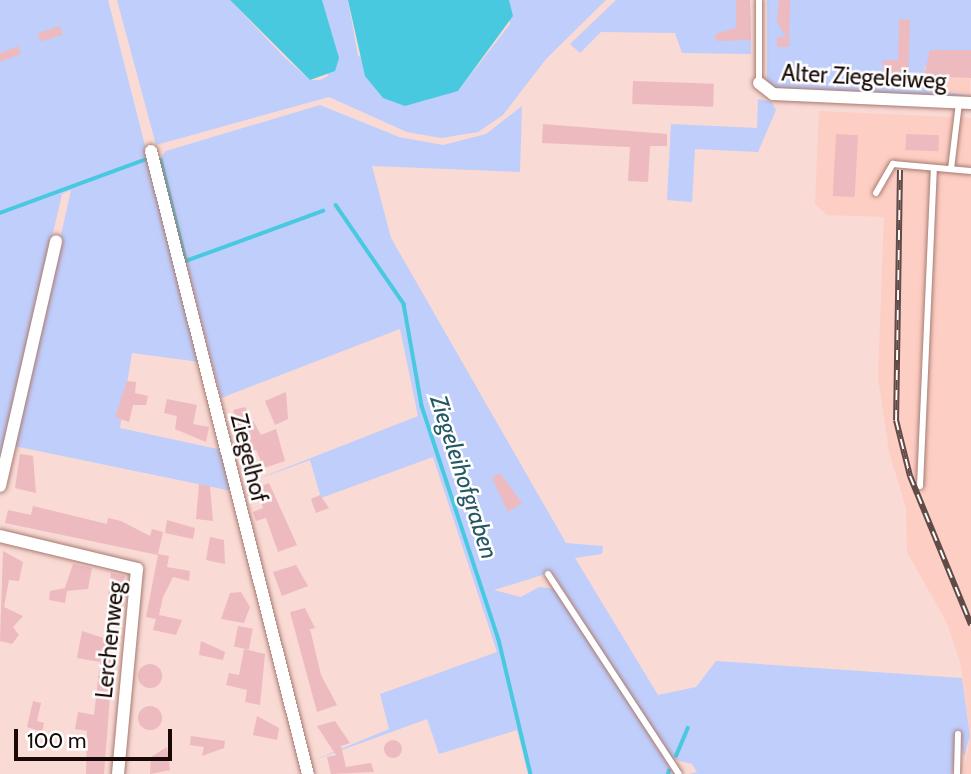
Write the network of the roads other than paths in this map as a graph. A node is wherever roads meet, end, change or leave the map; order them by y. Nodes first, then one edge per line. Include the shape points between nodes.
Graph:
1 (759, 0) edge
2 (759, 83) joint
3 (965, 103) edge
4 (151, 151) dead end
5 (934, 168) junction
6 (951, 169) junction
7 (971, 171) edge
8 (876, 193) dead end
9 (56, 241) dead end
10 (0, 486) edge
11 (920, 486) dead end
12 (0, 536) edge
13 (548, 574) dead end
14 (958, 734) dead end
15 (118, 774) edge
16 (307, 774) edge
17 (679, 774) edge
18 (957, 774) edge

1 - 2 lane, Alter Ziegeleiweg
2 - 3 street, Alter Ziegeleiweg via 773,94
3 - 6 lane
4 - 16 street, Ziegelhof
5 - 6 lane
5 - 8 lane via 893,164
5 - 11 lane
6 - 7 lane
9 - 10 street
12 - 15 street, Lerchenweg via 137,569
13 - 17 lane
14 - 18 lane

